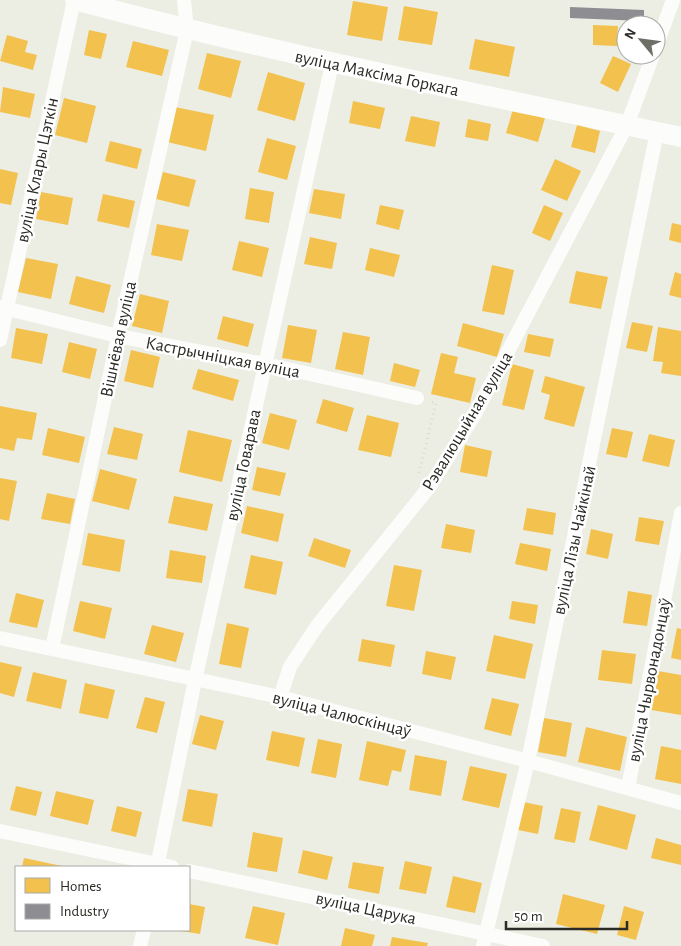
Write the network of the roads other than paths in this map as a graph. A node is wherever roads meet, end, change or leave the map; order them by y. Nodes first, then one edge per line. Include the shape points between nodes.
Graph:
1 (75, 0) edge
2 (184, 0) edge
3 (673, 0) edge
4 (666, 19) edge
5 (187, 30) junction
6 (332, 64) junction
7 (649, 65) edge
8 (627, 126) junction
9 (657, 132) junction
10 (681, 137) edge
11 (3, 308) edge
12 (118, 336) junction
13 (0, 340) edge
14 (265, 364) junction
15 (417, 398) road end
16 (681, 513) edge
17 (0, 638) edge
18 (52, 650) junction
19 (195, 680) junction
20 (280, 697) junction
21 (528, 761) junction
22 (628, 788) junction
23 (681, 803) edge
24 (0, 831) edge
25 (157, 866) edge
26 (190, 871) edge
27 (144, 931) edge
28 (484, 939) edge
29 (140, 946) edge
30 (543, 946) edge

1 - 5 street, вуліца Максіма Горкага
1 - 11 street, вуліца Клары Цэткін
2 - 5 street, Вішнёвая вуліца
3 - 4 street
5 - 6 street, вуліца Максіма Горкага
5 - 12 street, Вішнёвая вуліца
6 - 8 street, вуліца Максіма Горкага
6 - 14 street, вуліца Говарава
7 - 8 street, Рэвалюцыйная вуліца
8 - 9 street, вуліца Максіма Горкага
8 - 20 street, Рэвалюцыйная вуліца via 484,397 430,486 317,626 290,667
9 - 10 street, вуліца Максіма Горкага
9 - 21 street, вуліца Лізы Чайкінай
11 - 12 street, Кастрычніцкая вуліца
11 - 13 street, вуліца Клары Цэткін
12 - 14 street, Кастрычніцкая вуліца
12 - 18 street, Вішнёвая вуліца
14 - 15 street, Кастрычніцкая вуліца
14 - 19 street, вуліца Говарава
16 - 22 street, вуліца Чырвонадонцаў
17 - 18 street, вуліца Чалюскінцаў
18 - 19 street, вуліца Чалюскінцаў
19 - 20 street, вуліца Чалюскінцаў
19 - 25 street, вуліца Говарава
20 - 21 street, вуліца Чалюскінцаў
21 - 22 street, вуліца Чалюскінцаў
21 - 28 street, вуліца Лізы Чайкінай
22 - 23 street, вуліца Чалюскінцаў
24 - 25 street
26 - 28 street, вуліца Царука
27 - 29 street
28 - 30 street, вуліца Царука

